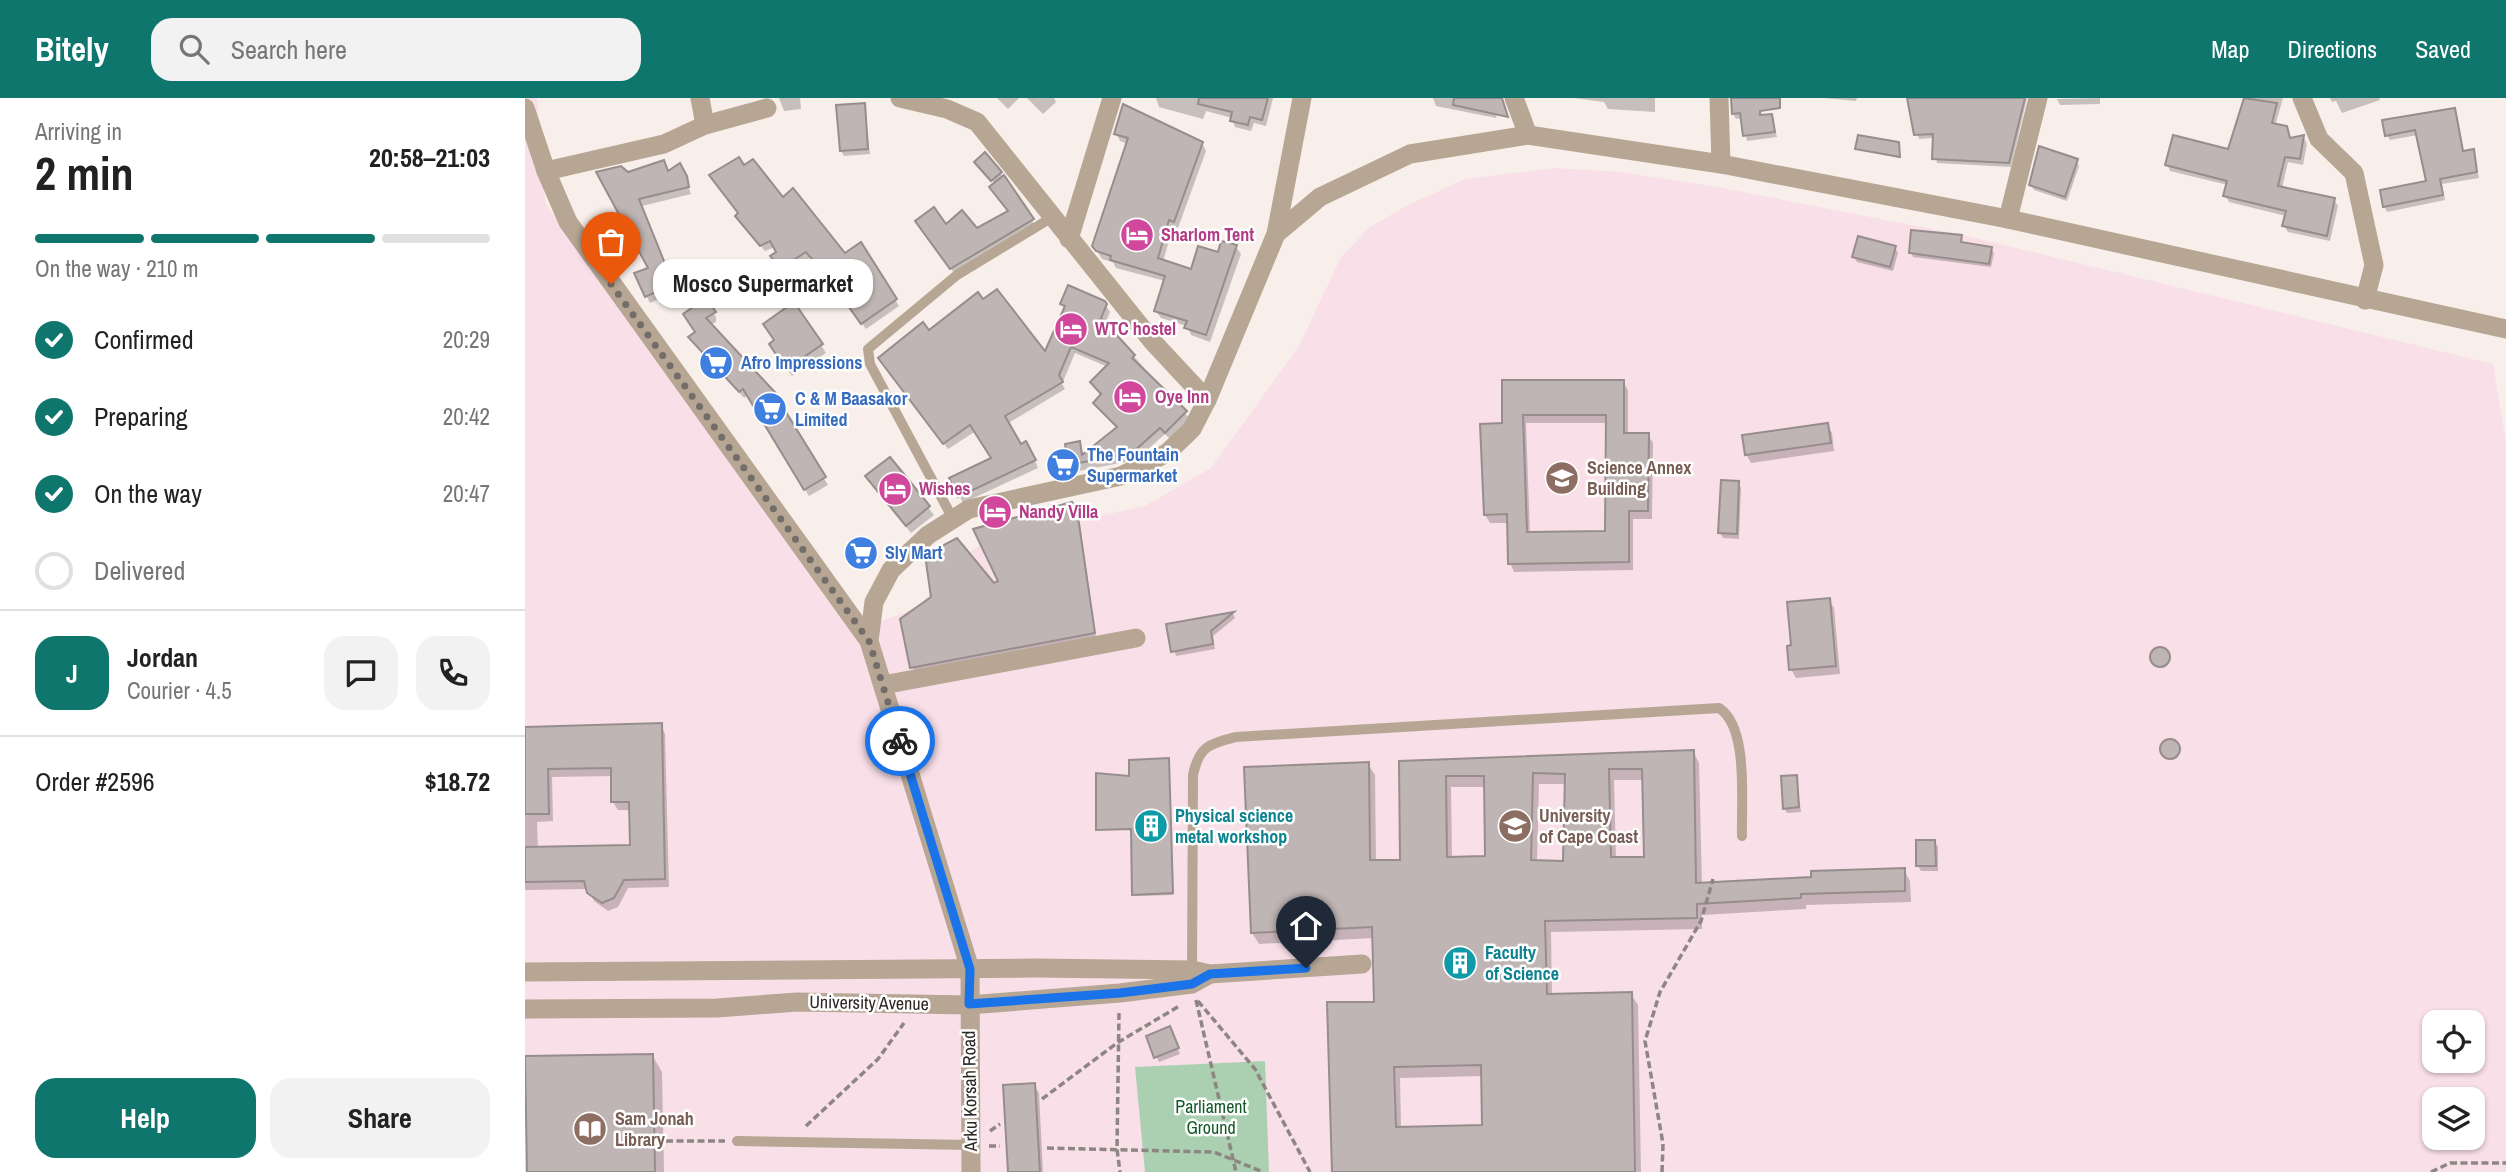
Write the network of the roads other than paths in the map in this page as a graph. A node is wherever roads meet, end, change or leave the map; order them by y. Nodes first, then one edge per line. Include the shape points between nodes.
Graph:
1 (700, 98) edge
2 (899, 98) edge
3 (1112, 98) edge
4 (1302, 98) edge
5 (1514, 98) edge
6 (1719, 98) edge
7 (2038, 98) edge
8 (2302, 98) edge
9 (525, 108) edge
10 (767, 108) dead end
11 (705, 125) junction
12 (1528, 135) junction
13 (1721, 164) junction
14 (546, 172) junction
15 (1051, 218) junction
16 (2008, 219) junction
17 (1276, 234) junction
18 (1069, 239) junction
19 (2365, 300) junction
20 (2506, 329) edge
21 (1207, 400) junction
22 (953, 519) junction
23 (1136, 638) dead end
24 (869, 641) junction
25 (883, 685) junction
26 (1742, 836) dead end
27 (1361, 964) dead end
28 (970, 969) junction
29 (525, 971) edge
30 (1197, 981) junction
31 (969, 1004) junction
32 (525, 1009) edge
33 (737, 1141) road end
34 (971, 1145) junction
35 (971, 1172) edge

1 - 11 street
2 - 15 street via 947,109 977,122
3 - 18 street
4 - 17 street
5 - 12 street
6 - 13 street
7 - 16 street
8 - 19 street via 2319,139 2354,173 2374,265
9 - 14 street
10 - 11 street
11 - 14 street via 664,144
12 - 13 street
12 - 17 street via 1410,155 1320,197
13 - 16 street
14 - 24 street via 568,222
15 - 18 street
15 - 22 lane via 957,275 868,349 870,364
16 - 19 street
17 - 21 street
18 - 21 street
19 - 20 street
21 - 22 street via 1192,429 1167,453 1121,476 969,509
22 - 24 street via 928,535 891,570 874,602
23 - 25 street
24 - 25 street, Arku Korsah Road
25 - 28 street, Arku Korsah Road
26 - 30 lane via 1739,738 1733,722 1719,709 1235,737 1210,744 1197,758 1193,775
27 - 30 street, University Avenue
28 - 29 street, University Avenue
28 - 30 street, University Avenue
28 - 31 street, Arku Korsah Road
30 - 31 street, University Avenue via 1120,993
31 - 32 street, University Avenue via 797,1002 717,1008
31 - 34 street, Arku Korsah Road
33 - 34 lane
34 - 35 street, Arku Korsah Road

